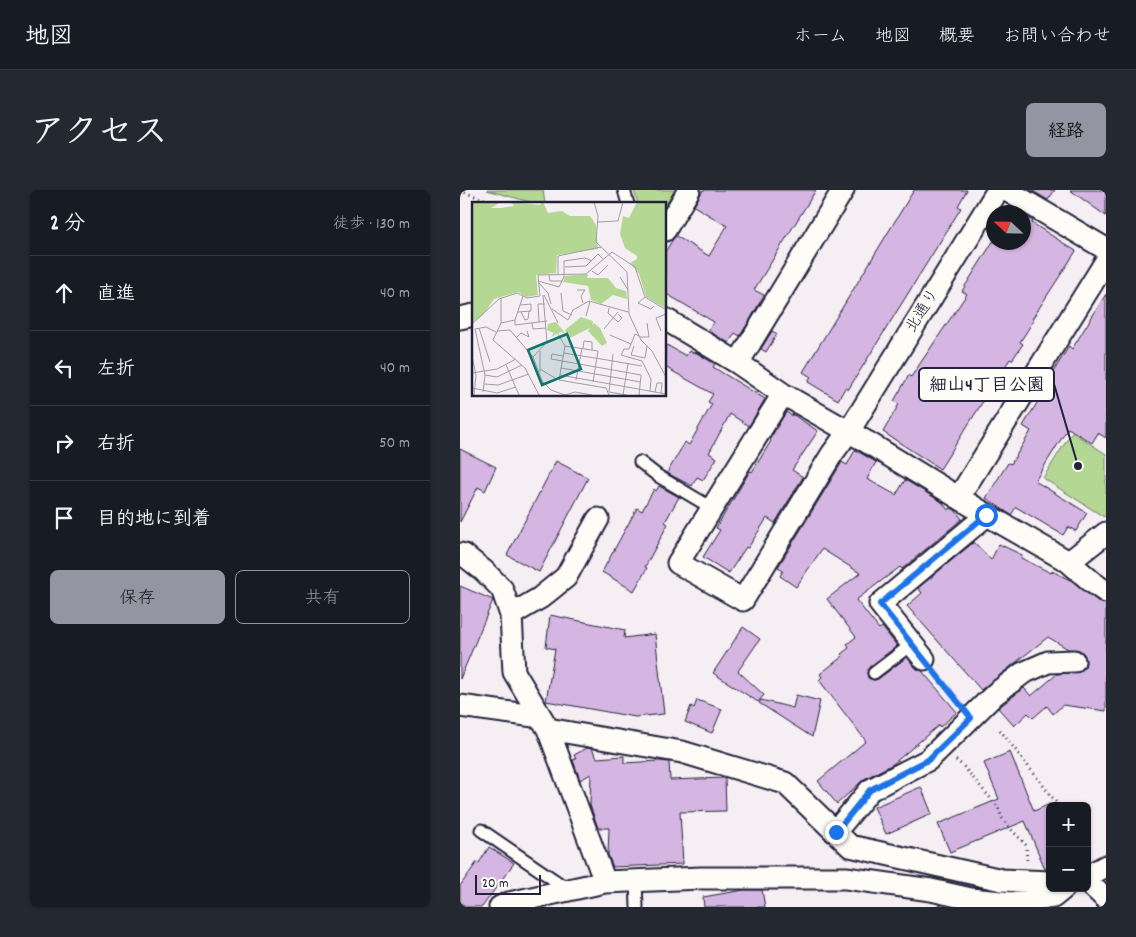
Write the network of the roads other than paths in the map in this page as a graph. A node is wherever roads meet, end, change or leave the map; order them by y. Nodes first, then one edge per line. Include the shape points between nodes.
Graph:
1 (689, 190) edge
2 (843, 190) edge
3 (998, 190) edge
4 (1006, 190) edge
5 (666, 228) edge
6 (1106, 249) edge
7 (1106, 261) edge
8 (666, 320) edge
9 (738, 363) junction
10 (783, 394) junction
11 (849, 431) junction
12 (640, 462) dead end
13 (959, 497) junction
14 (712, 508) junction
15 (986, 515) junction
16 (598, 519) dead end
17 (1106, 533) edge
18 (460, 554) edge
19 (1069, 562) junction
20 (1106, 592) edge
21 (511, 615) junction
22 (918, 652) joint
23 (1074, 661) dead end
24 (874, 672) dead end
25 (460, 706) edge
26 (545, 723) junction
27 (481, 830) dead end
28 (836, 832) junction
29 (1106, 866) edge
30 (1091, 874) edge
31 (636, 880) junction
32 (605, 882) junction
33 (1039, 882) edge
34 (1091, 885) edge
35 (568, 890) junction
36 (1060, 892) edge
37 (1106, 898) edge
38 (500, 907) edge
39 (637, 907) edge

1 - 5 street
2 - 9 street
3 - 11 street, 北通り
4 - 6 street
7 - 13 street
8 - 9 street
9 - 10 street
10 - 11 street
10 - 14 street
11 - 13 street
11 - 14 street, 北通り via 743,600 678,563
12 - 14 lane
13 - 15 street
15 - 19 street
15 - 22 street via 880,604
16 - 21 street via 566,578
17 - 19 street
18 - 21 street via 502,589
19 - 20 street
21 - 26 street via 514,672
22 - 24 lane
23 - 28 street via 1048,662 1023,673 996,694 928,760 870,790
25 - 26 street
26 - 28 street via 682,752 785,783
26 - 32 street
27 - 35 lane
28 - 33 street via 850,846 1002,880
29 - 30 street
31 - 32 street
31 - 36 street via 846,878 1011,903 1053,898
31 - 39 lane
32 - 35 street
34 - 37 street
35 - 38 street

